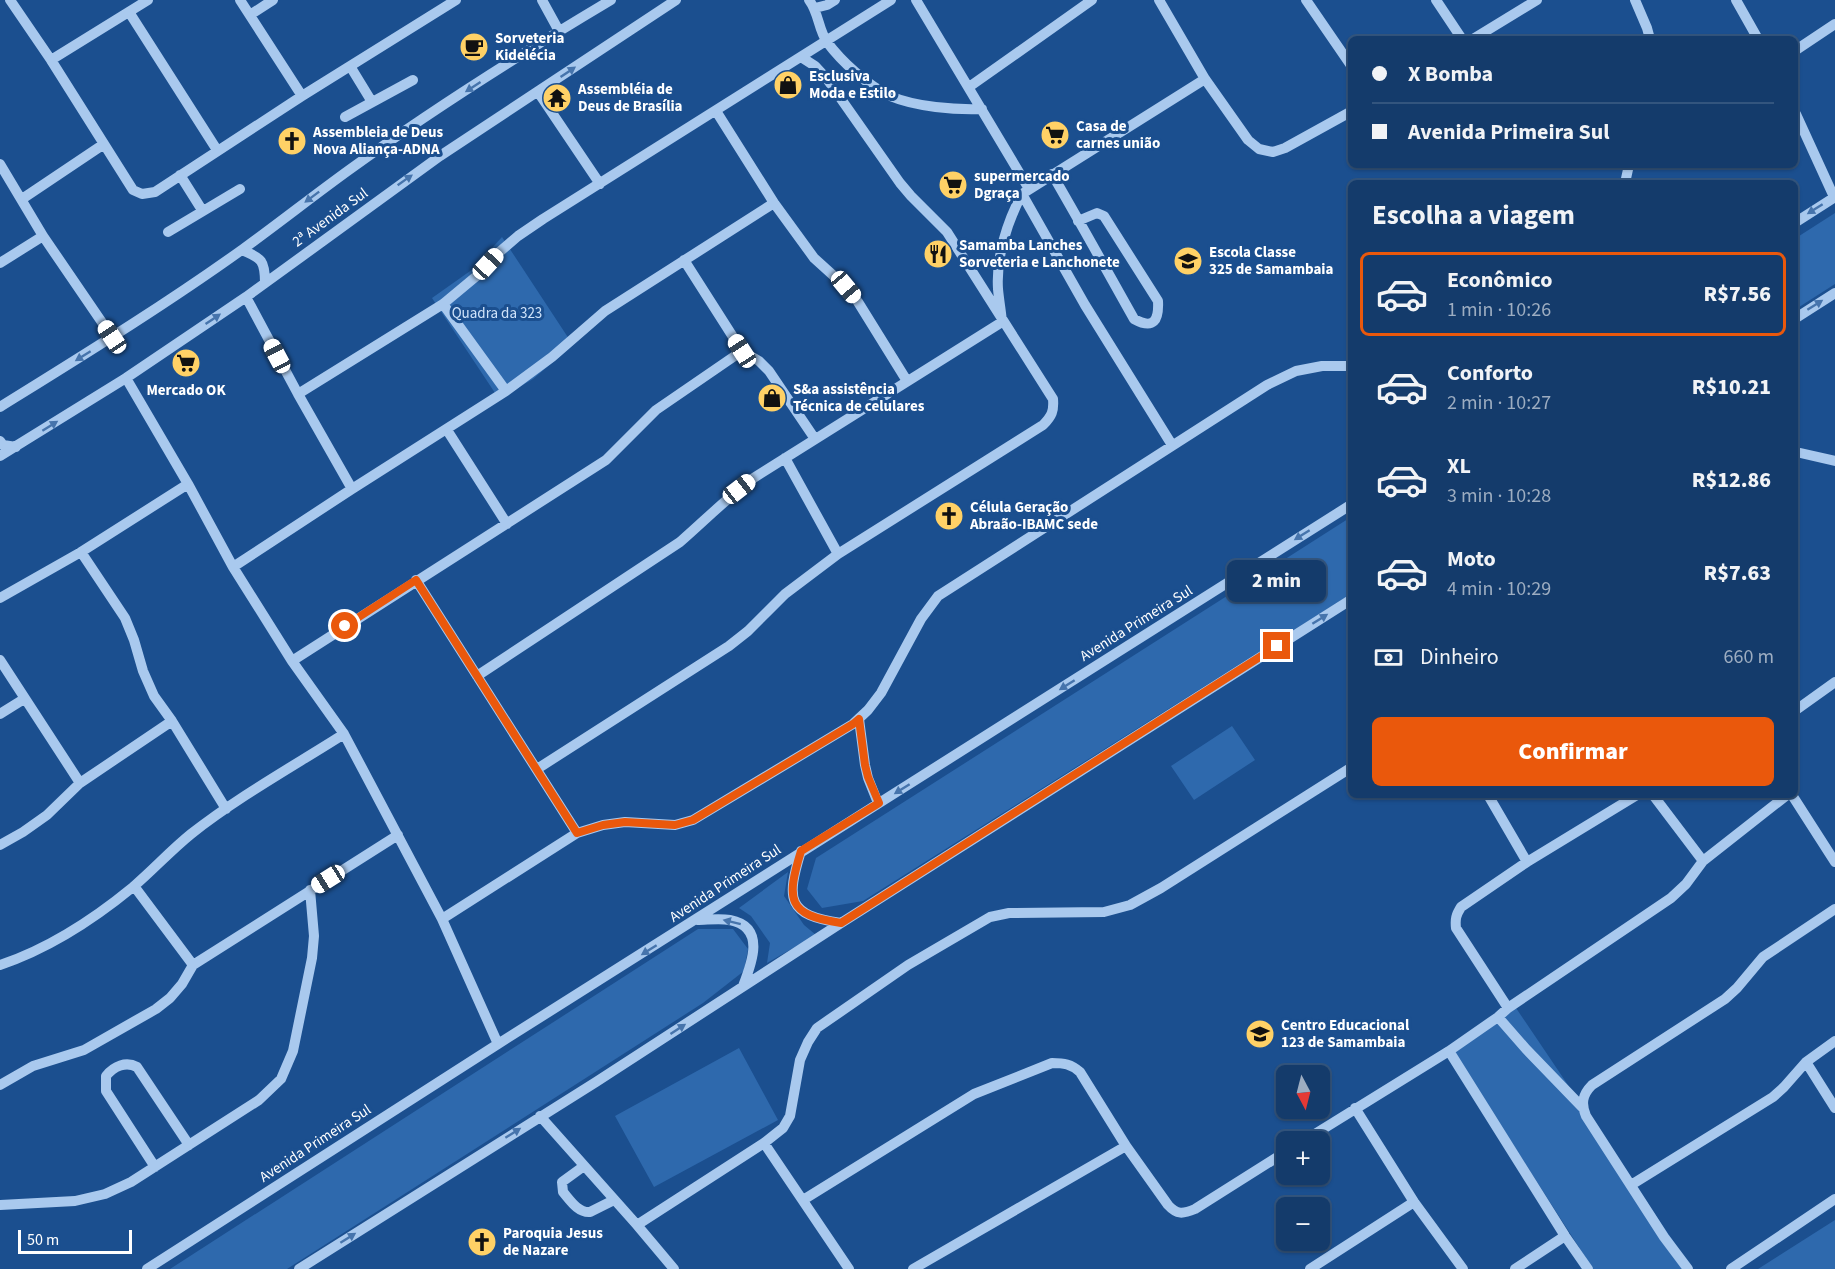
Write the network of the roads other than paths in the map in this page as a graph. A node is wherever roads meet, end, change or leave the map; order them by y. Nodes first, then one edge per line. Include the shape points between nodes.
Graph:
1 (10, 0) edge
2 (148, 0) edge
3 (240, 0) edge
4 (273, 0) edge
5 (456, 0) edge
6 (542, 0) edge
7 (611, 0) edge
8 (676, 0) edge
9 (835, 0) edge
10 (916, 0) edge
11 (1092, 0) edge
12 (1158, 0) edge
13 (1306, 0) edge
14 (1436, 0) edge
15 (1537, 0) edge
16 (1635, 0) edge
17 (1736, 0) edge
18 (888, 1) edge
19 (812, 4) edge
20 (129, 12) junction
21 (250, 15) junction
22 (1835, 24) edge
23 (559, 31) junction
24 (1460, 36) edge
25 (1478, 36) edge
26 (1649, 36) edge
27 (1756, 36) edge
28 (827, 41) junction
29 (1798, 49) edge
30 (801, 57) junction
31 (51, 60) junction
32 (1348, 61) edge
33 (350, 66) junction
34 (1205, 79) junction
35 (413, 80) dead end
36 (969, 87) junction
37 (538, 92) junction
38 (302, 96) junction
39 (372, 102) junction
40 (982, 109) junction
41 (716, 111) junction
42 (1348, 113) edge
43 (345, 117) dead end
44 (1798, 118) edge
45 (104, 144) junction
46 (218, 150) junction
47 (0, 164) edge
48 (1052, 174) junction
49 (180, 175) junction
50 (600, 184) junction
51 (240, 189) dead end
52 (1026, 191) junction
53 (1834, 197) edge
54 (22, 199) junction
55 (774, 203) junction
56 (202, 210) junction
57 (1078, 221) junction
58 (1798, 221) edge
59 (168, 232) dead end
60 (43, 236) junction
61 (242, 250) junction
62 (684, 260) junction
63 (0, 263) edge
64 (265, 283) junction
65 (1835, 293) edge
66 (246, 297) junction
67 (443, 304) junction
68 (1798, 317) edge
69 (1002, 322) junction
70 (112, 337) junction
71 (742, 351) junction
72 (1348, 366) edge
73 (126, 378) junction
74 (907, 381) junction
75 (506, 391) junction
76 (298, 394) junction
77 (0, 407) edge
78 (447, 430) junction
79 (815, 439) junction
80 (0, 441) edge
81 (1172, 445) junction
82 (16, 447) junction
83 (1798, 452) edge
84 (0, 456) edge
85 (785, 458) junction
86 (1835, 461) edge
87 (188, 484) junction
88 (352, 489) junction
89 (1348, 507) edge
90 (507, 524) junction
91 (81, 552) junction
92 (838, 554) junction
93 (233, 567) junction
94 (416, 580) junction
95 (0, 598) edge
96 (1348, 602) edge
97 (0, 660) edge
98 (292, 661) junction
99 (477, 676) junction
100 (1835, 682) edge
101 (24, 699) junction
102 (1798, 709) edge
103 (0, 714) edge
104 (859, 719) junction
105 (172, 721) junction
106 (344, 734) junction
107 (537, 769) junction
108 (1348, 770) edge
109 (80, 783) junction
110 (1490, 798) edge
111 (1632, 798) edge
112 (1655, 798) edge
113 (1783, 798) edge
114 (1794, 798) edge
115 (879, 803) junction
116 (226, 809) junction
117 (577, 833) junction
118 (398, 835) junction
119 (0, 845) edge
120 (801, 851) junction
121 (1703, 861) junction
122 (1527, 862) junction
123 (1835, 862) edge
124 (134, 886) junction
125 (310, 890) junction
126 (1835, 909) edge
127 (442, 919) junction
128 (697, 920) junction
129 (841, 923) junction
130 (0, 965) edge
131 (193, 965) junction
132 (743, 986) junction
133 (1508, 1008) junction
134 (1498, 1017) junction
135 (1835, 1041) edge
136 (498, 1044) junction
137 (1449, 1051) junction
138 (1806, 1062) junction
139 (0, 1085) edge
140 (1582, 1107) junction
141 (1355, 1108) junction
142 (1835, 1108) edge
143 (540, 1116) junction
144 (1319, 1131) edge
145 (764, 1143) junction
146 (189, 1145) junction
147 (1126, 1146) junction
148 (1276, 1158) edge
149 (584, 1166) junction
150 (155, 1167) junction
151 (1631, 1185) junction
152 (1835, 1199) edge
153 (614, 1200) junction
154 (803, 1200) junction
155 (1414, 1202) junction
156 (0, 1205) edge
157 (637, 1225) junction
158 (1565, 1236) junction
159 (147, 1269) edge
160 (299, 1269) edge
161 (674, 1269) edge
162 (849, 1269) edge
163 (913, 1269) edge
164 (1310, 1269) edge
165 (1463, 1269) edge
166 (1515, 1269) edge
167 (1588, 1269) edge
168 (1688, 1269) edge
169 (1731, 1269) edge

1 - 31 street
2 - 20 street
3 - 21 street
4 - 21 street
5 - 33 street
6 - 23 street
7 - 23 street, 2ᵃ Avenida Sul
37 -> 8 street, 2ᵃ Avenida Sul
9 - 19 street via 827,5
10 - 36 street
11 - 36 street
12 - 34 street
13 - 32 street
14 - 24 street
15 - 25 street
16 - 26 street
17 - 27 street
18 - 28 street
19 - 28 street
20 - 31 street
20 - 46 street
21 - 38 street
22 - 29 street
23 -> 61 street, 2ᵃ Avenida Sul via 431,114
28 - 30 street
28 - 40 street via 852,69 890,96 956,110
30 - 41 street
30 - 69 street via 827,79 900,183 947,232
31 - 45 street
33 - 38 street
33 - 39 street
34 - 42 street via 1248,140 1259,149 1273,152 1285,148
34 - 48 street
35 - 39 street
36 - 40 street
37 - 50 street
64 -> 37 street, 2ᵃ Avenida Sul via 440,156
38 - 46 street
39 - 43 street
40 - 52 street
41 - 50 street
41 - 55 street
44 - 53 street
45 - 49 street via 137,193 155,192
45 - 54 street
46 - 49 street
47 - 54 street
48 - 52 street
48 - 57 street
49 - 56 street
50 - 67 street via 518,236
51 - 56 street
52 - 69 street via 1011,218 1002,249 998,273
52 - 81 street via 1085,305
53 -> 58 street
54 - 60 street
55 - 62 street
55 - 74 street via 814,258 858,302
56 - 59 street
57 - 57 street via 1134,319 1143,324 1157,319 1158,301 1104,216 1097,213
60 - 63 street
60 - 70 street
61 - 64 street via 258,256 263,263
61 - 70 street, 2ᵃ Avenida Sul
62 - 71 street
62 - 75 street via 605,311
64 - 66 street, 2ᵃ Avenida Sul
68 -> 65 street
73 -> 66 street, 2ᵃ Avenida Sul
66 - 76 street
67 - 75 street
67 - 76 street
69 - 74 street
69 - 92 street via 1053,399 1050,417
70 -> 77 street, 2ᵃ Avenida Sul
71 - 79 street via 769,371
71 - 90 street via 656,410 606,460
72 - 81 street via 1296,371
82 -> 73 street, 2ᵃ Avenida Sul
73 - 87 street
74 - 79 street
75 - 78 street
76 - 88 street
78 - 88 street
78 - 90 street
79 - 85 street
80 - 82 street
81 - 104 street via 938,596 921,618 881,693
82 - 84 street, 2ᵃ Avenida Sul
83 - 86 street
85 - 92 street
85 - 99 street via 752,479 680,542
87 - 91 street
87 - 93 street
88 - 93 street
89 -> 115 street, Avenida Primeira Sul
90 - 94 street
91 - 95 street
91 - 105 street via 125,618 154,696
92 - 107 street via 785,594 729,646
93 - 98 street
94 - 98 street
94 - 99 street
129 -> 96 street
97 - 101 street
98 - 106 street
99 - 107 street
100 - 102 street
101 - 103 street
101 - 109 street
104 - 115 street via 865,765
104 - 117 street via 693,820 675,825 625,822
105 - 109 street
105 - 116 street
106 - 116 street
106 - 118 street
107 - 117 street
108 - 145 street via 1130,905 1104,912 1010,913 990,917 908,965 817,1028 800,1060 790,1116 783,1128
109 - 119 street via 47,815
110 - 122 street
111 - 122 street
112 - 121 street
113 - 121 street
114 - 123 street
115 - 120 street, Avenida Primeira Sul
116 - 124 street via 164,856
117 - 127 street
118 - 125 street
118 - 127 street
120 - 128 street, Avenida Primeira Sul
120 - 129 street via 793,877 796,906 806,915
121 - 133 street via 1671,898
122 - 133 street via 1461,907 1455,920 1456,928
124 - 130 street via 84,924
124 - 131 street
125 - 131 street
125 - 146 street via 312,958 293,1051 281,1078 259,1100
126 - 140 street via 1763,957 1725,999 1592,1085
127 - 136 street
132 -> 128 street via 752,963 751,934 743,925 730,920
128 -> 136 street, Avenida Primeira Sul
129 - 132 street
131 - 139 street via 182,984 156,1009 84,1050 33,1066
143 -> 132 street
133 - 134 street
134 - 137 street
134 - 140 street
135 - 138 street
136 - 159 street, Avenida Primeira Sul
137 - 141 street
137 - 158 street
138 - 142 street
138 - 151 street via 1773,1097
140 - 151 street
141 - 144 street
141 - 155 street
143 - 149 street
160 -> 143 street
145 - 154 street
145 - 157 street
146 - 150 street
146 - 150 street via 137,1067 130,1063 111,1070 106,1076 106,1091
147 - 148 street via 1168,1205 1179,1214 1195,1209
147 - 154 street via 1080,1072 1064,1063 1052,1064 974,1094
147 - 163 street
149 - 153 street
149 - 153 street via 562,1182 563,1192 585,1213
150 - 156 street via 105,1194 75,1201
151 - 168 street
152 - 169 street
153 - 157 street
154 - 162 street
155 - 164 street
155 - 165 street
157 - 161 street
158 - 166 street
158 - 167 street

